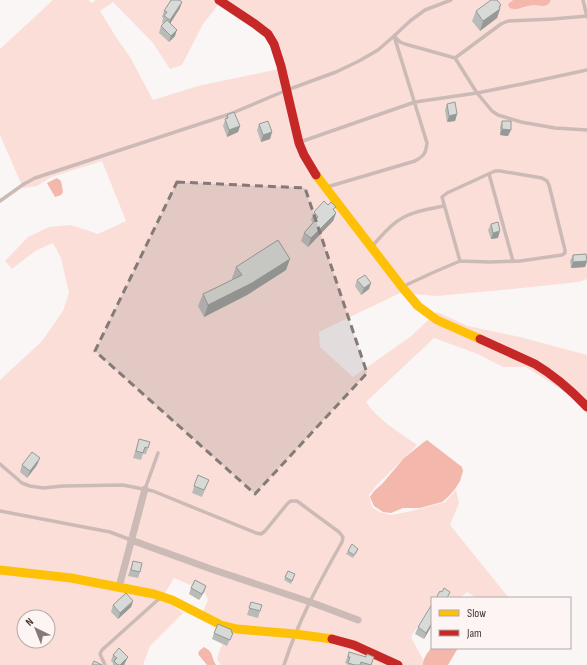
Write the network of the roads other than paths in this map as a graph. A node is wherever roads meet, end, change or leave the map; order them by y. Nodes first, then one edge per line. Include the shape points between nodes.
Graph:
1 (219, 0) edge
2 (451, 0) edge
3 (583, 0) edge
4 (587, 17) edge
5 (394, 36) junction
6 (455, 58) junction
7 (587, 70) edge
8 (287, 90) junction
9 (477, 93) junction
10 (415, 102) junction
11 (587, 130) edge
12 (299, 143) junction
13 (489, 174) junction
14 (326, 188) junction
15 (0, 201) edge
16 (444, 206) junction
17 (371, 247) junction
18 (460, 261) junction
19 (513, 261) junction
20 (402, 287) junction
21 (587, 407) edge
22 (158, 453) dead end
23 (0, 464) edge
24 (144, 489) junction
25 (0, 511) edge
26 (131, 540) junction
27 (0, 570) edge
28 (118, 587) junction
29 (162, 596) junction
30 (310, 602) junction
31 (358, 620) dead end
32 (295, 634) junction
33 (105, 665) edge
34 (284, 665) edge
35 (398, 665) edge

1 - 8 street via 268,34 282,66
2 - 5 lane via 425,10
3 - 4 lane
4 - 6 lane via 508,21
5 - 6 lane via 405,44
5 - 8 lane via 378,50 359,61
5 - 10 lane
6 - 9 lane
7 - 9 lane
8 - 12 street
8 - 15 lane via 230,114 35,178
9 - 10 lane
9 - 11 lane via 498,115 555,128
10 - 12 lane
10 - 14 lane via 427,143 423,157
12 - 14 street via 312,169
13 - 16 lane via 447,193 442,197
13 - 19 lane
13 - 19 lane via 500,171 542,178 549,185 565,253
14 - 17 street
16 - 17 lane via 420,211 399,220
16 - 18 lane
17 - 20 street
18 - 19 lane
18 - 20 lane
20 - 21 street via 418,306 438,320 548,372 574,392
22 - 24 lane
23 - 24 lane via 22,483 30,486 43,488 123,485
24 - 26 street
24 - 30 lane via 261,534 288,503 297,501 343,537
25 - 26 lane via 110,532
26 - 28 street
26 - 30 street
27 - 28 street
28 - 29 street
29 - 32 street via 221,625 237,630
29 - 33 lane via 102,650 100,654
30 - 31 street
30 - 32 lane
32 - 34 lane
32 - 35 street via 345,642

